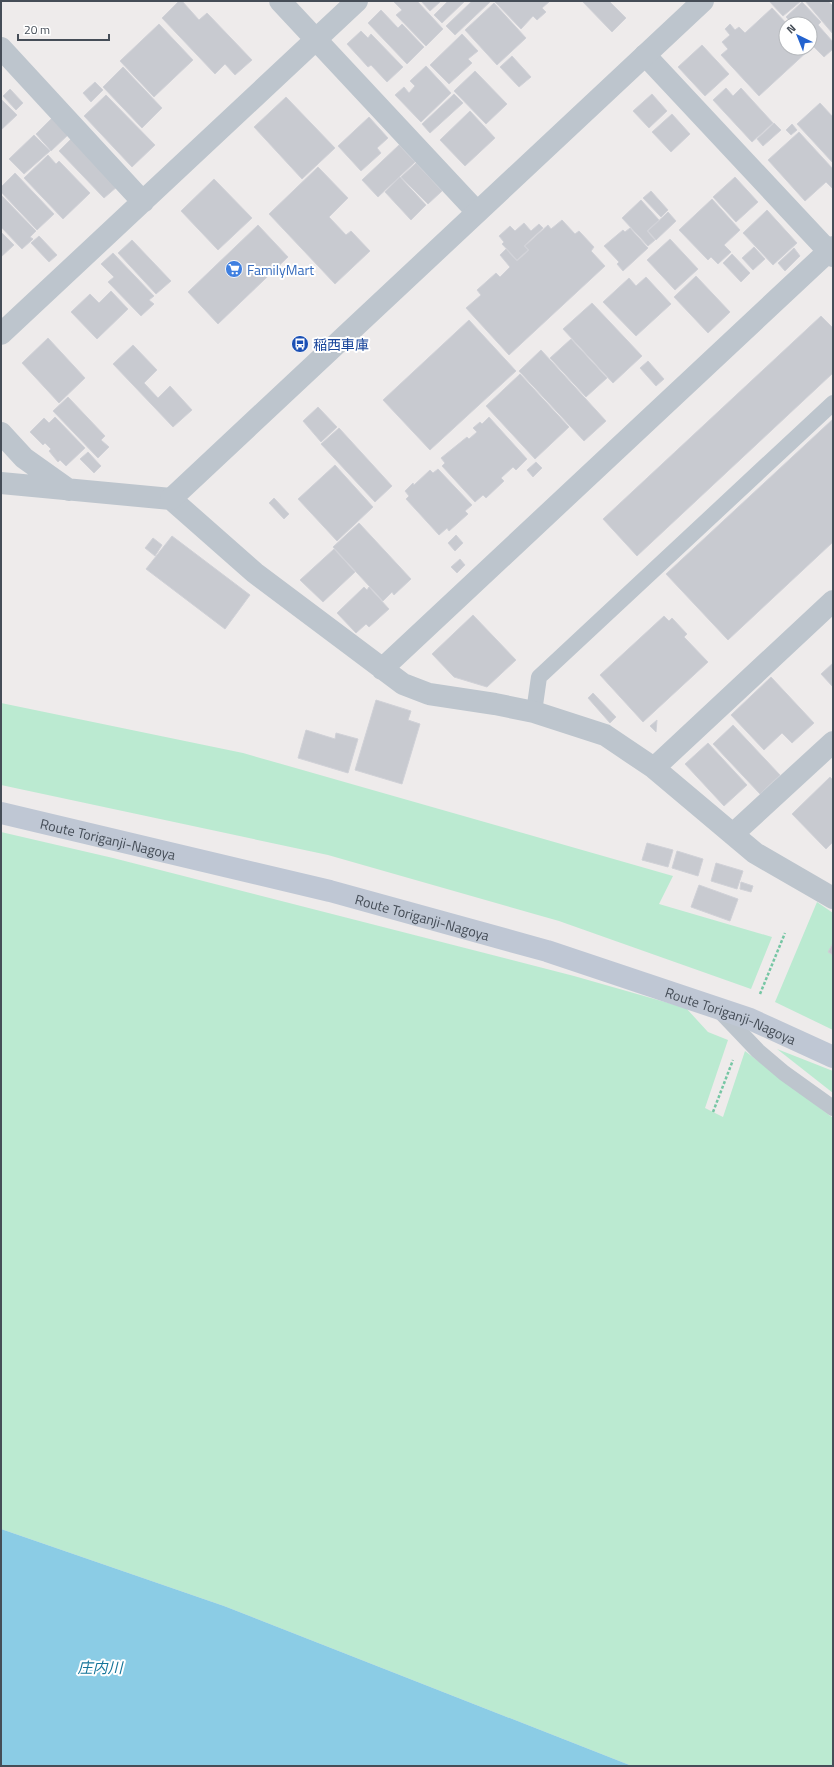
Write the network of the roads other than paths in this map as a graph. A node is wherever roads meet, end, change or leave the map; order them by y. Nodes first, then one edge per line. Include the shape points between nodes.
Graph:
1 (280, 1) edge
2 (357, 1) edge
3 (703, 1) edge
4 (316, 39) junction
5 (1, 48) edge
6 (645, 55) junction
7 (142, 202) junction
8 (477, 212) junction
9 (832, 251) edge
10 (1, 334) edge
11 (833, 403) edge
12 (1, 434) edge
13 (1, 483) edge
14 (69, 490) junction
15 (171, 499) junction
16 (833, 601) edge
17 (382, 669) junction
18 (534, 712) junction
19 (833, 742) edge
20 (654, 768) junction
21 (1, 813) edge
22 (733, 834) junction
23 (833, 898) edge
24 (747, 1027) junction
25 (833, 1056) edge
26 (833, 1108) edge

1 - 4 street
2 - 4 street
3 - 6 street
4 - 7 street
4 - 8 street
5 - 7 street
6 - 8 street
6 - 9 street
7 - 10 street
8 - 15 street
9 - 17 street
11 - 18 lane via 539,677
12 - 14 street via 24,458
13 - 14 street
14 - 15 street
15 - 17 street via 255,573
16 - 20 street
17 - 18 street via 403,684 429,694
18 - 20 street via 605,735
19 - 22 street
20 - 22 street
21 - 24 main road, Route Toriganji-Nagoya via 330,891 547,951 717,1008
22 - 23 street via 755,854
24 - 25 main road, Route Toriganji-Nagoya
24 - 26 lane via 758,1051

